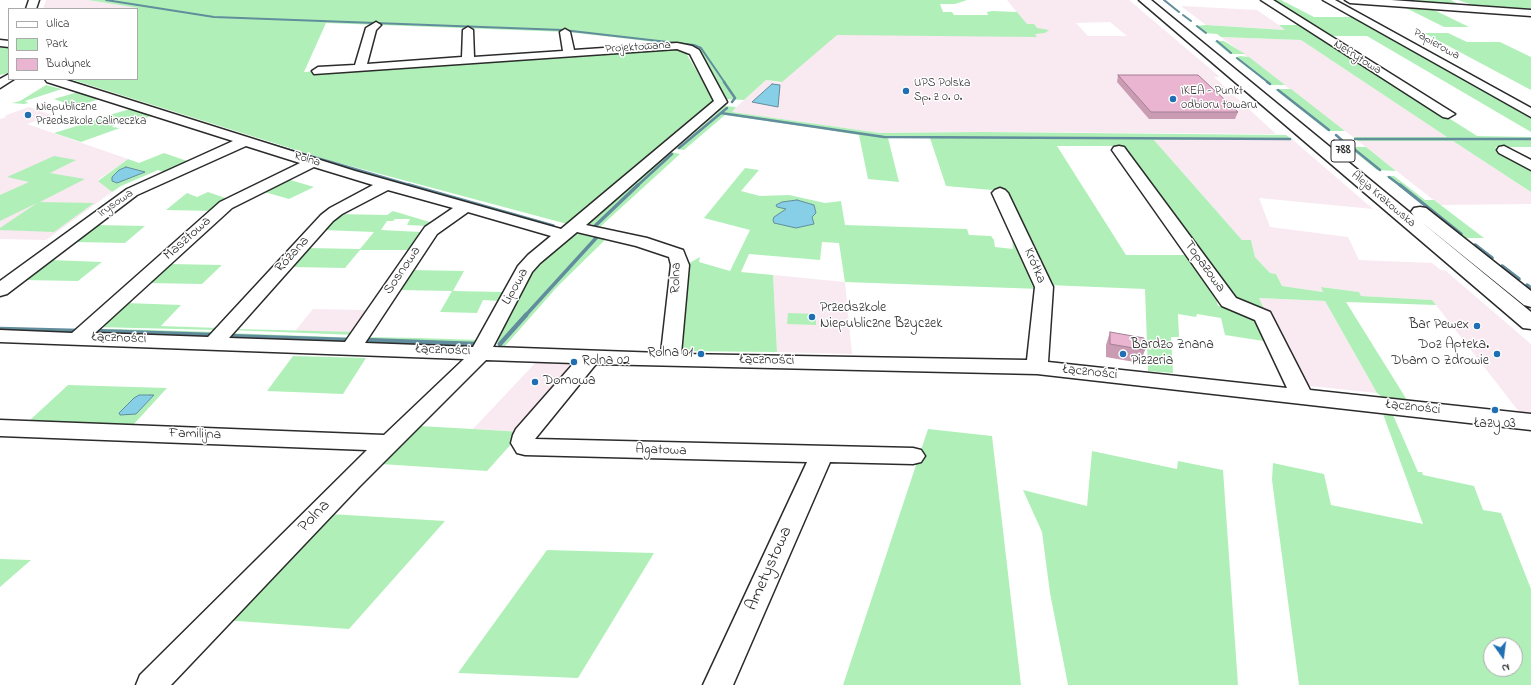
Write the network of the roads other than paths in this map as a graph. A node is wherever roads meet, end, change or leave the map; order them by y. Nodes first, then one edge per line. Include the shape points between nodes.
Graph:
1 (1144, 0) edge
2 (1156, 0) edge
3 (1266, 0) edge
4 (1328, 0) edge
5 (1350, 0) edge
6 (1455, 0) edge
7 (1474, 9) junction
8 (1515, 12) junction
9 (1531, 13) edge
10 (1531, 19) edge
11 (376, 25) dead end
12 (468, 30) dead end
13 (565, 32) dead end
14 (569, 53) junction
15 (468, 60) junction
16 (360, 68) junction
17 (318, 70) dead end
18 (54, 80) edge
19 (1448, 114) dead end
20 (1531, 114) edge
21 (245, 141) junction
22 (1119, 150) dead end
23 (1504, 150) dead end
24 (313, 162) junction
25 (1531, 166) edge
26 (387, 184) junction
27 (1000, 193) dead end
28 (466, 206) junction
29 (570, 231) junction
30 (0, 290) edge
31 (1531, 301) edge
32 (1531, 324) edge
33 (0, 336) edge
34 (78, 338) junction
35 (214, 342) junction
36 (352, 347) junction
37 (482, 352) junction
38 (591, 357) junction
39 (670, 360) junction
40 (1037, 368) junction
41 (1302, 396) junction
42 (1531, 422) edge
43 (0, 428) edge
44 (389, 443) junction
45 (822, 454) junction
46 (913, 456) dead end
47 (151, 685) edge
48 (718, 685) edge

1 - 32 main road, Aleja Krakowska / 788
2 - 31 main road, Aleja Krakowska / 788
3 - 19 street, Nefrytowa
4 - 20 street, Papierowa
5 - 7 street
6 - 7 street
7 - 8 street
8 - 9 street
8 - 10 street
11 - 16 street via 371,28
12 - 15 street
13 - 14 street
14 - 15 street, Projektowana
14 - 29 street, Projektowana via 669,46 688,48 695,52 721,102
15 - 16 street, Projektowana
16 - 17 street, Projektowana
18 - 21 street, Rolna
21 - 24 street, Rolna
21 - 30 street, Irysowa via 132,192
22 - 41 street, Topazowa via 1229,302 1263,316
23 - 25 street
24 - 26 street, Rolna
24 - 34 street, Masztowa via 226,206
26 - 28 street, Rolna
26 - 35 street, Różana via 327,218
27 - 40 street, Krótka via 1038,272 1044,292
28 - 29 street, Rolna
28 - 36 street, Sosnowa via 431,231
29 - 37 street, Lipowa via 524,270
29 - 39 street, Rolna via 606,233 676,254 680,265
33 - 34 street, Łączności
34 - 35 street, Łączności
35 - 36 street, Łączności
36 - 37 street, Łączności
37 - 38 street, Łączności
37 - 44 street, Polna
38 - 39 street, Łączności
38 - 45 street, Agatowa via 524,434 525,447
39 - 40 street, Łączności
40 - 41 street, Łączności
41 - 42 street, Łączności
43 - 44 street, Familijna
44 - 47 street, Polna
45 - 46 street, Agatowa
45 - 48 street, Ametystowa

